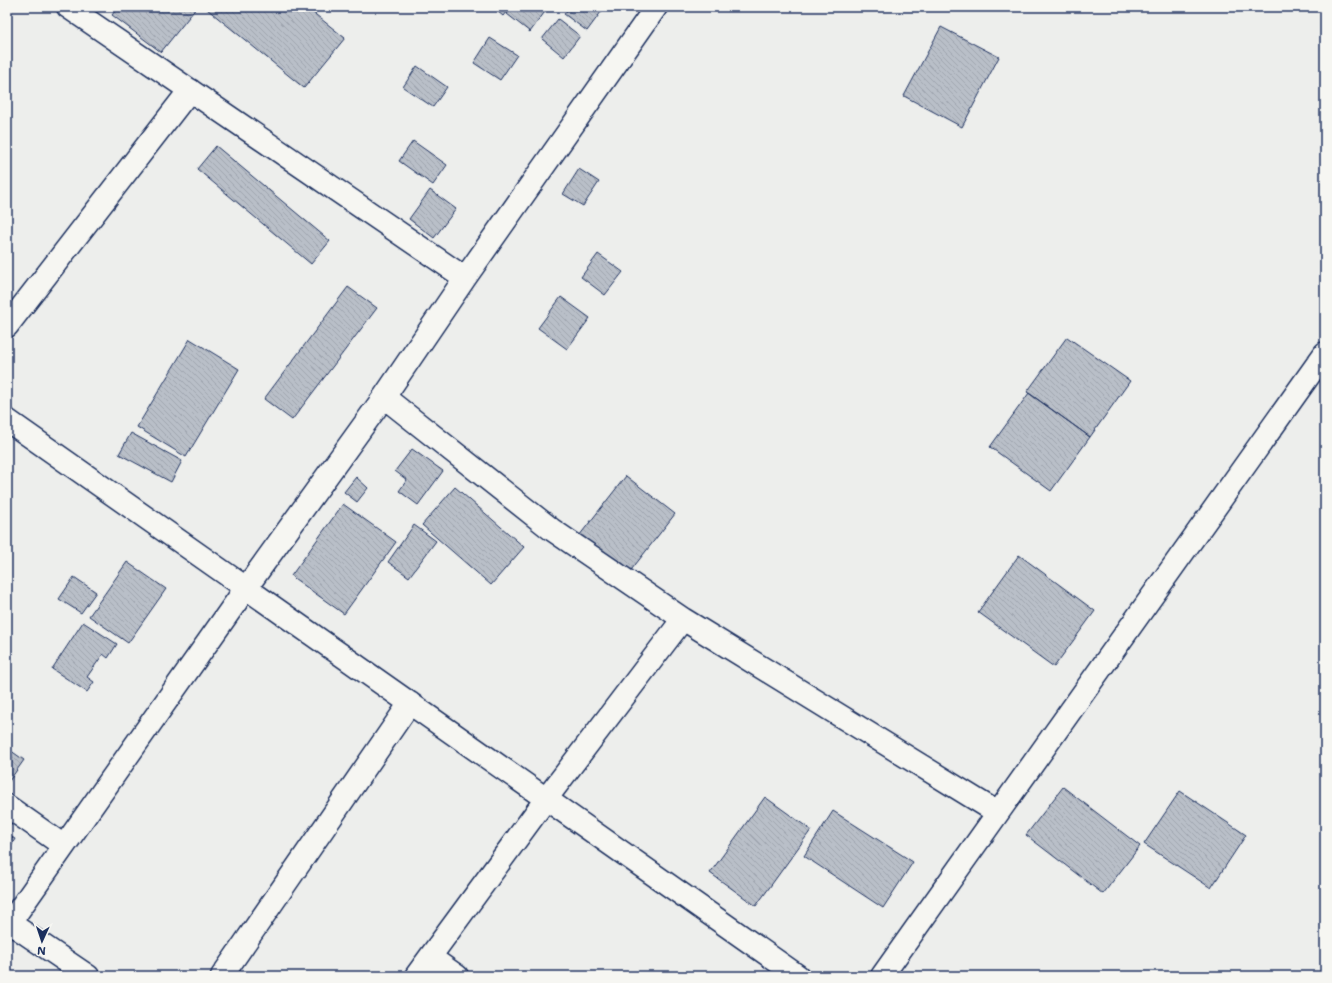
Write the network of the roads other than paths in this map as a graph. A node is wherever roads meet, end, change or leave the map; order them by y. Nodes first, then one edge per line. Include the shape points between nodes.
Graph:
1 (68, 7) edge
2 (656, 7) edge
3 (190, 90) junction
4 (465, 278) junction
5 (7, 326) edge
6 (1325, 353) edge
7 (384, 397) junction
8 (7, 420) edge
9 (246, 588) junction
10 (683, 619) junction
11 (410, 703) junction
12 (546, 799) junction
13 (7, 806) edge
14 (998, 812) junction
15 (64, 846) junction
16 (8, 925) edge
17 (430, 957) junction
18 (88, 976) edge
19 (222, 976) edge
20 (416, 976) edge
21 (457, 976) edge
22 (798, 976) edge
23 (882, 976) edge

1 - 3 street
2 - 4 street
3 - 4 street
3 - 5 street
4 - 7 street
6 - 14 street
7 - 9 street
7 - 10 street via 551,529
8 - 9 street
9 - 11 street
9 - 15 street
10 - 12 street
10 - 14 street
11 - 12 street
11 - 19 street
12 - 17 street
12 - 22 street
13 - 15 street
14 - 23 street
15 - 16 street
16 - 18 street
17 - 20 street
17 - 21 street

